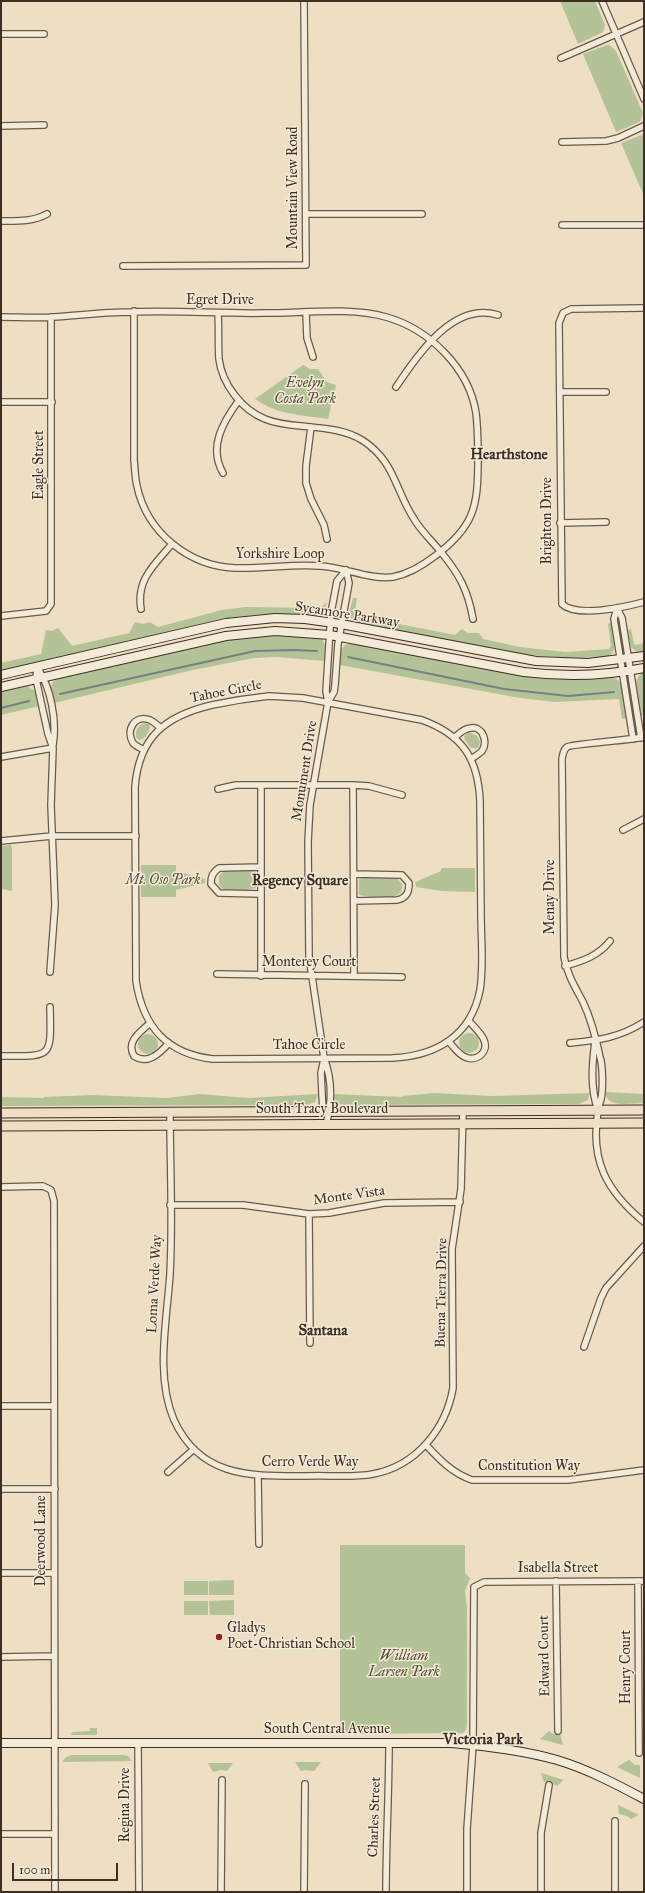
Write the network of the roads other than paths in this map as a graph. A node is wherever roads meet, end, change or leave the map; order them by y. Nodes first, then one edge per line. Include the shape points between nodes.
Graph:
1 (304, 1) edge
2 (602, 1) edge
3 (644, 22) edge
4 (1, 34) edge
5 (44, 34) dead end
6 (616, 34) junction
7 (561, 58) dead end
8 (644, 99) edge
9 (44, 125) dead end
10 (1, 126) edge
11 (644, 126) edge
12 (562, 142) dead end
13 (46, 214) dead end
14 (306, 214) junction
15 (422, 214) dead end
16 (1, 221) edge
17 (562, 225) dead end
18 (644, 225) edge
19 (123, 266) dead end
20 (644, 308) edge
21 (134, 312) junction
22 (306, 313) junction
23 (218, 314) junction
24 (498, 315) dead end
25 (1, 317) edge
26 (51, 317) junction
27 (432, 341) junction
28 (313, 356) dead end
29 (396, 386) dead end
30 (560, 392) junction
31 (606, 392) dead end
32 (239, 400) junction
33 (1, 402) edge
34 (52, 402) junction
35 (310, 427) junction
36 (223, 473) dead end
37 (606, 522) dead end
38 (560, 523) junction
39 (327, 539) dead end
40 (172, 544) junction
41 (441, 552) junction
42 (346, 570) junction
43 (644, 602) edge
44 (617, 608) junction
45 (141, 609) dead end
46 (1, 616) edge
47 (473, 619) dead end
48 (330, 622) junction
49 (341, 624) junction
50 (330, 635) junction
51 (339, 637) junction
52 (644, 656) edge
53 (624, 659) junction
54 (37, 667) junction
55 (644, 668) edge
56 (631, 670) junction
57 (622, 672) junction
58 (1, 675) edge
59 (40, 678) junction
60 (1, 687) edge
61 (328, 702) junction
62 (161, 728) junction
63 (454, 738) junction
64 (642, 738) edge
65 (633, 740) junction
66 (53, 748) junction
67 (144, 750) junction
68 (1, 757) edge
69 (471, 759) junction
70 (261, 785) junction
71 (313, 785) junction
72 (353, 785) junction
73 (218, 788) dead end
74 (402, 795) dead end
75 (644, 819) edge
76 (623, 830) dead end
77 (52, 836) junction
78 (136, 836) junction
79 (1, 840) edge
80 (261, 867) junction
81 (354, 874) junction
82 (261, 894) junction
83 (354, 901) junction
84 (610, 941) dead end
85 (565, 966) junction
86 (50, 972) dead end
87 (217, 974) dead end
88 (354, 975) junction
89 (261, 976) junction
90 (311, 976) junction
91 (402, 977) dead end
92 (50, 1007) dead end
93 (469, 1021) junction
94 (644, 1022) edge
95 (149, 1024) junction
96 (595, 1040) junction
97 (449, 1042) junction
98 (169, 1043) junction
99 (570, 1043) dead end
100 (1, 1056) edge
101 (324, 1058) junction
102 (598, 1110) junction
103 (644, 1110) edge
104 (326, 1111) junction
105 (463, 1111) junction
106 (170, 1112) junction
107 (1, 1113) edge
108 (597, 1123) junction
109 (644, 1123) edge
110 (326, 1124) junction
111 (463, 1124) junction
112 (170, 1125) junction
113 (1, 1126) edge
114 (1, 1186) edge
115 (460, 1202) junction
116 (170, 1205) junction
117 (310, 1214) junction
118 (644, 1222) edge
119 (644, 1246) edge
120 (310, 1343) dead end
121 (584, 1347) dead end
122 (1, 1406) edge
123 (54, 1406) junction
124 (426, 1446) junction
125 (194, 1449) junction
126 (644, 1470) edge
127 (168, 1472) dead end
128 (258, 1476) junction
129 (1, 1489) edge
130 (55, 1489) junction
131 (259, 1544) dead end
132 (1, 1573) edge
133 (54, 1573) junction
134 (556, 1581) junction
135 (641, 1581) edge
136 (54, 1656) junction
137 (1, 1657) edge
138 (558, 1731) dead end
139 (1, 1743) edge
140 (55, 1743) junction
141 (138, 1743) junction
142 (389, 1743) junction
143 (473, 1745) junction
144 (639, 1753) dead end
145 (222, 1780) dead end
146 (306, 1784) dead end
147 (549, 1785) dead end
148 (644, 1799) edge
149 (615, 1821) dead end
150 (1, 1834) edge
151 (55, 1834) junction
152 (55, 1892) edge
153 (139, 1892) edge
154 (221, 1892) edge
155 (304, 1892) edge
156 (386, 1892) edge
157 (467, 1892) edge
158 (541, 1892) edge
159 (615, 1892) edge

1 - 14 street, Mountain View Road
2 - 6 street
3 - 6 street
4 - 5 street
6 - 7 street
6 - 8 street
9 - 10 street
11 - 12 street via 606,141
13 - 16 street via 38,219
14 - 15 street
14 - 19 street, Mountain View Road via 306,264
17 - 18 street
20 - 30 street, Brighton Drive via 571,309 563,313 559,323
21 - 23 street, Egret Drive
21 - 26 street, Egret Drive
21 - 40 street, Yorkshire Loop via 136,484 147,512
22 - 23 street, Egret Drive
22 - 27 street, Egret Drive via 334,312 386,317 407,325
22 - 28 street via 307,338
23 - 32 street via 219,360 223,375
24 - 27 street via 482,312 466,315
25 - 26 street, Egret Drive
26 - 34 street, Eagle Street
27 - 29 street
27 - 41 street, Yorkshire Loop via 461,375 475,410 478,433 478,486 473,512 466,526
30 - 31 street
30 - 38 street, Brighton Drive
32 - 35 street via 265,419
32 - 36 street via 220,430 217,460
33 - 34 street
34 - 46 street, Eagle Street via 51,604 46,611
35 - 39 street via 306,483 324,525
35 - 41 street via 344,432 361,439 376,450 390,467 403,502 415,522
37 - 38 street
38 - 44 street, Brighton Drive via 562,604 566,608 577,610
40 - 42 street, Yorkshire Loop via 195,559 233,568 321,566
40 - 45 street via 144,580 139,597
41 - 42 street, Yorkshire Loop via 406,574 390,577
41 - 47 street via 469,596
42 - 48 street, Monument Drive via 337,581
42 - 49 street, Monument Drive via 349,583
43 - 44 street
44 - 53 street via 622,618
48 - 49 main road, Sycamore Parkway
48 - 50 street, Monument Drive
48 - 54 main road, Sycamore Parkway via 290,618 242,620
49 - 51 street, Monument Drive
49 - 53 main road, Sycamore Parkway via 536,661 582,663
50 - 51 main road, Sycamore Parkway
50 - 59 main road, Sycamore Parkway via 289,631 241,633
50 - 61 street, Monument Drive via 326,691
51 - 57 main road, Sycamore Parkway via 524,672 569,675
51 - 61 street, Monument Drive via 334,692
52 - 53 main road, Sycamore Parkway
53 - 56 street
53 - 57 street
54 - 58 main road, Sycamore Parkway
54 - 59 street
55 - 56 main road, Sycamore Parkway
56 - 57 main road, Sycamore Parkway
56 - 64 street
57 - 65 street
59 - 60 main road, Sycamore Parkway
59 - 66 street via 48,734
61 - 62 street, Tahoe Circle via 288,696 251,698 195,709 171,720
61 - 63 street, Tahoe Circle via 422,720 435,725
61 - 71 street, Monument Drive
62 - 67 street, Tahoe Circle
62 - 67 street via 150,720 143,719 133,723 130,735 134,744
63 - 69 street, Tahoe Circle
63 - 69 street via 464,729 478,728 482,732 485,738 484,745 481,752
64 - 65 street
65 - 85 street, Menay Drive via 578,744 566,748 563,752
66 - 68 street
66 - 77 street
67 - 78 street, Tahoe Circle via 137,771
69 - 93 street, Tahoe Circle via 479,782 480,802 481,962 480,989
70 - 71 street
70 - 73 street
70 - 80 street
71 - 72 street
71 - 90 street, Monument Drive via 308,849
72 - 74 street via 369,786
72 - 81 street
75 - 76 street
77 - 78 street
77 - 79 street
77 - 86 street via 55,905
78 - 95 street, Tahoe Circle via 136,981 138,996
80 - 82 street
80 - 82 street via 219,868 211,878 211,884 219,893
81 - 83 street
81 - 83 street via 402,875 409,883 409,890 403,899
82 - 89 street
83 - 88 street
84 - 85 street via 603,950 584,961
85 - 96 street, Menay Drive via 583,1002
87 - 89 street, Monterey Court
88 - 90 street, Monterey Court
88 - 91 street, Monterey Court
89 - 90 street, Monterey Court
90 - 101 street, Monument Drive
92 - 100 street via 51,1041 44,1053 37,1056
93 - 97 street, Tahoe Circle
93 - 97 street via 485,1042 483,1054 471,1059
94 - 96 street via 623,1034
95 - 98 street, Tahoe Circle
95 - 98 street via 133,1040 131,1050 134,1056 145,1061
96 - 99 street
96 - 102 street, Menay Drive via 601,1058 602,1098
97 - 101 street, Tahoe Circle via 425,1054 409,1057
98 - 101 street, Tahoe Circle via 191,1055 214,1059
101 - 104 street, Monument Drive via 330,1073
102 - 103 main road, South Tracy Boulevard
102 - 105 main road, South Tracy Boulevard
102 - 108 street, Menay Drive
104 - 105 main road, South Tracy Boulevard
104 - 106 main road, South Tracy Boulevard
104 - 110 street, Monument Drive
105 - 111 street, Buena Tierra Drive
106 - 107 main road, South Tracy Boulevard
106 - 112 street, Loma Verde Way
108 - 109 main road, South Tracy Boulevard
108 - 111 main road, South Tracy Boulevard
108 - 118 street, Menay Drive via 596,1148 604,1177 612,1190
110 - 111 main road, South Tracy Boulevard
110 - 112 main road, South Tracy Boulevard
111 - 115 street, Buena Tierra Drive
112 - 113 main road, South Tracy Boulevard
112 - 116 street, Loma Verde Way
114 - 123 street, Deerwood Lane via 43,1186 51,1190 54,1201
115 - 117 street, Monte Vista via 384,1203
115 - 124 street, Buena Tierra Drive via 452,1249 453,1388 439,1428
116 - 117 street, Monte Vista via 243,1205
116 - 125 street, Loma Verde Way via 170,1274 165,1318 166,1396 174,1420
117 - 120 street
119 - 121 street via 606,1288
122 - 123 street
123 - 130 street, Deerwood Lane
124 - 126 street, Constitution Way via 450,1470 472,1480 568,1480
124 - 128 street, Cerro Verde Way via 400,1464 374,1474
125 - 127 street
125 - 128 street, Cerro Verde Way via 218,1466
128 - 131 street
129 - 130 street
130 - 133 street, Deerwood Lane
132 - 133 street
133 - 136 street, Deerwood Lane
134 - 135 street, Isabella Street
134 - 138 street, Edward Court
134 - 143 street, Isabella Street via 484,1582 474,1587
135 - 144 street, Henry Court
136 - 137 street
136 - 140 street, Deerwood Lane
139 - 140 main road, South Central Avenue
140 - 141 main road, South Central Avenue
140 - 151 street, Deerwood Lane
141 - 142 main road, South Central Avenue
141 - 153 street, Regina Drive
142 - 143 main road, South Central Avenue
142 - 156 street, Charles Street
143 - 148 main road, South Central Avenue via 504,1748 558,1761 602,1778
143 - 157 street via 467,1829
145 - 154 street
146 - 155 street
147 - 158 street via 541,1833
149 - 159 street
150 - 151 street
151 - 152 street, Deerwood Lane

